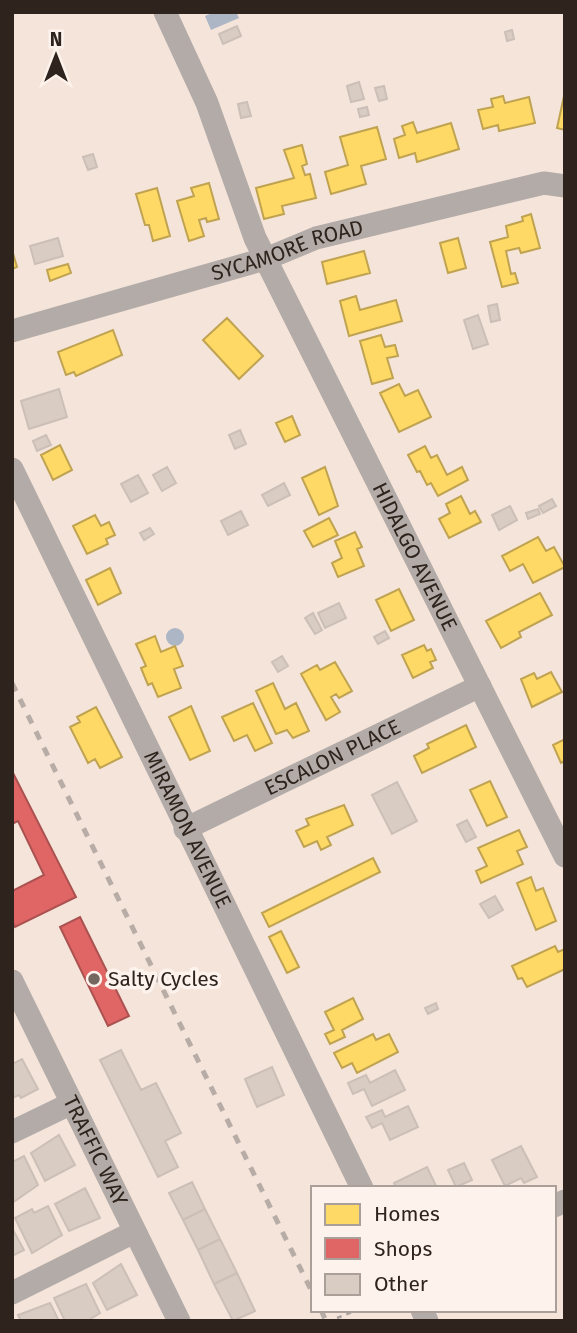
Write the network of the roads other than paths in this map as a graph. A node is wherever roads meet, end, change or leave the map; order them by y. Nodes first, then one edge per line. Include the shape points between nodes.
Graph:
1 (165, 12) edge
2 (565, 186) edge
3 (268, 258) junction
4 (12, 331) edge
5 (12, 470) edge
6 (480, 686) junction
7 (185, 829) junction
8 (565, 856) edge
9 (12, 981) edge
10 (72, 1103) junction
11 (12, 1132) edge
12 (361, 1186) edge
13 (134, 1232) junction
14 (12, 1293) edge
15 (179, 1321) edge

1 - 3 street, HIDALGO AVENUE via 207,103 255,238
2 - 3 street, SYCAMORE ROAD via 544,183 426,210 316,238
3 - 4 street, SYCAMORE ROAD
3 - 6 street, HIDALGO AVENUE
5 - 7 street, MIRAMON AVENUE
6 - 7 street, ESCALON PLACE
6 - 8 street, HIDALGO AVENUE
7 - 12 street, MIRAMON AVENUE
9 - 10 street, TRAFFIC WAY
10 - 11 street
10 - 13 street, TRAFFIC WAY
13 - 14 street
13 - 15 street, TRAFFIC WAY

